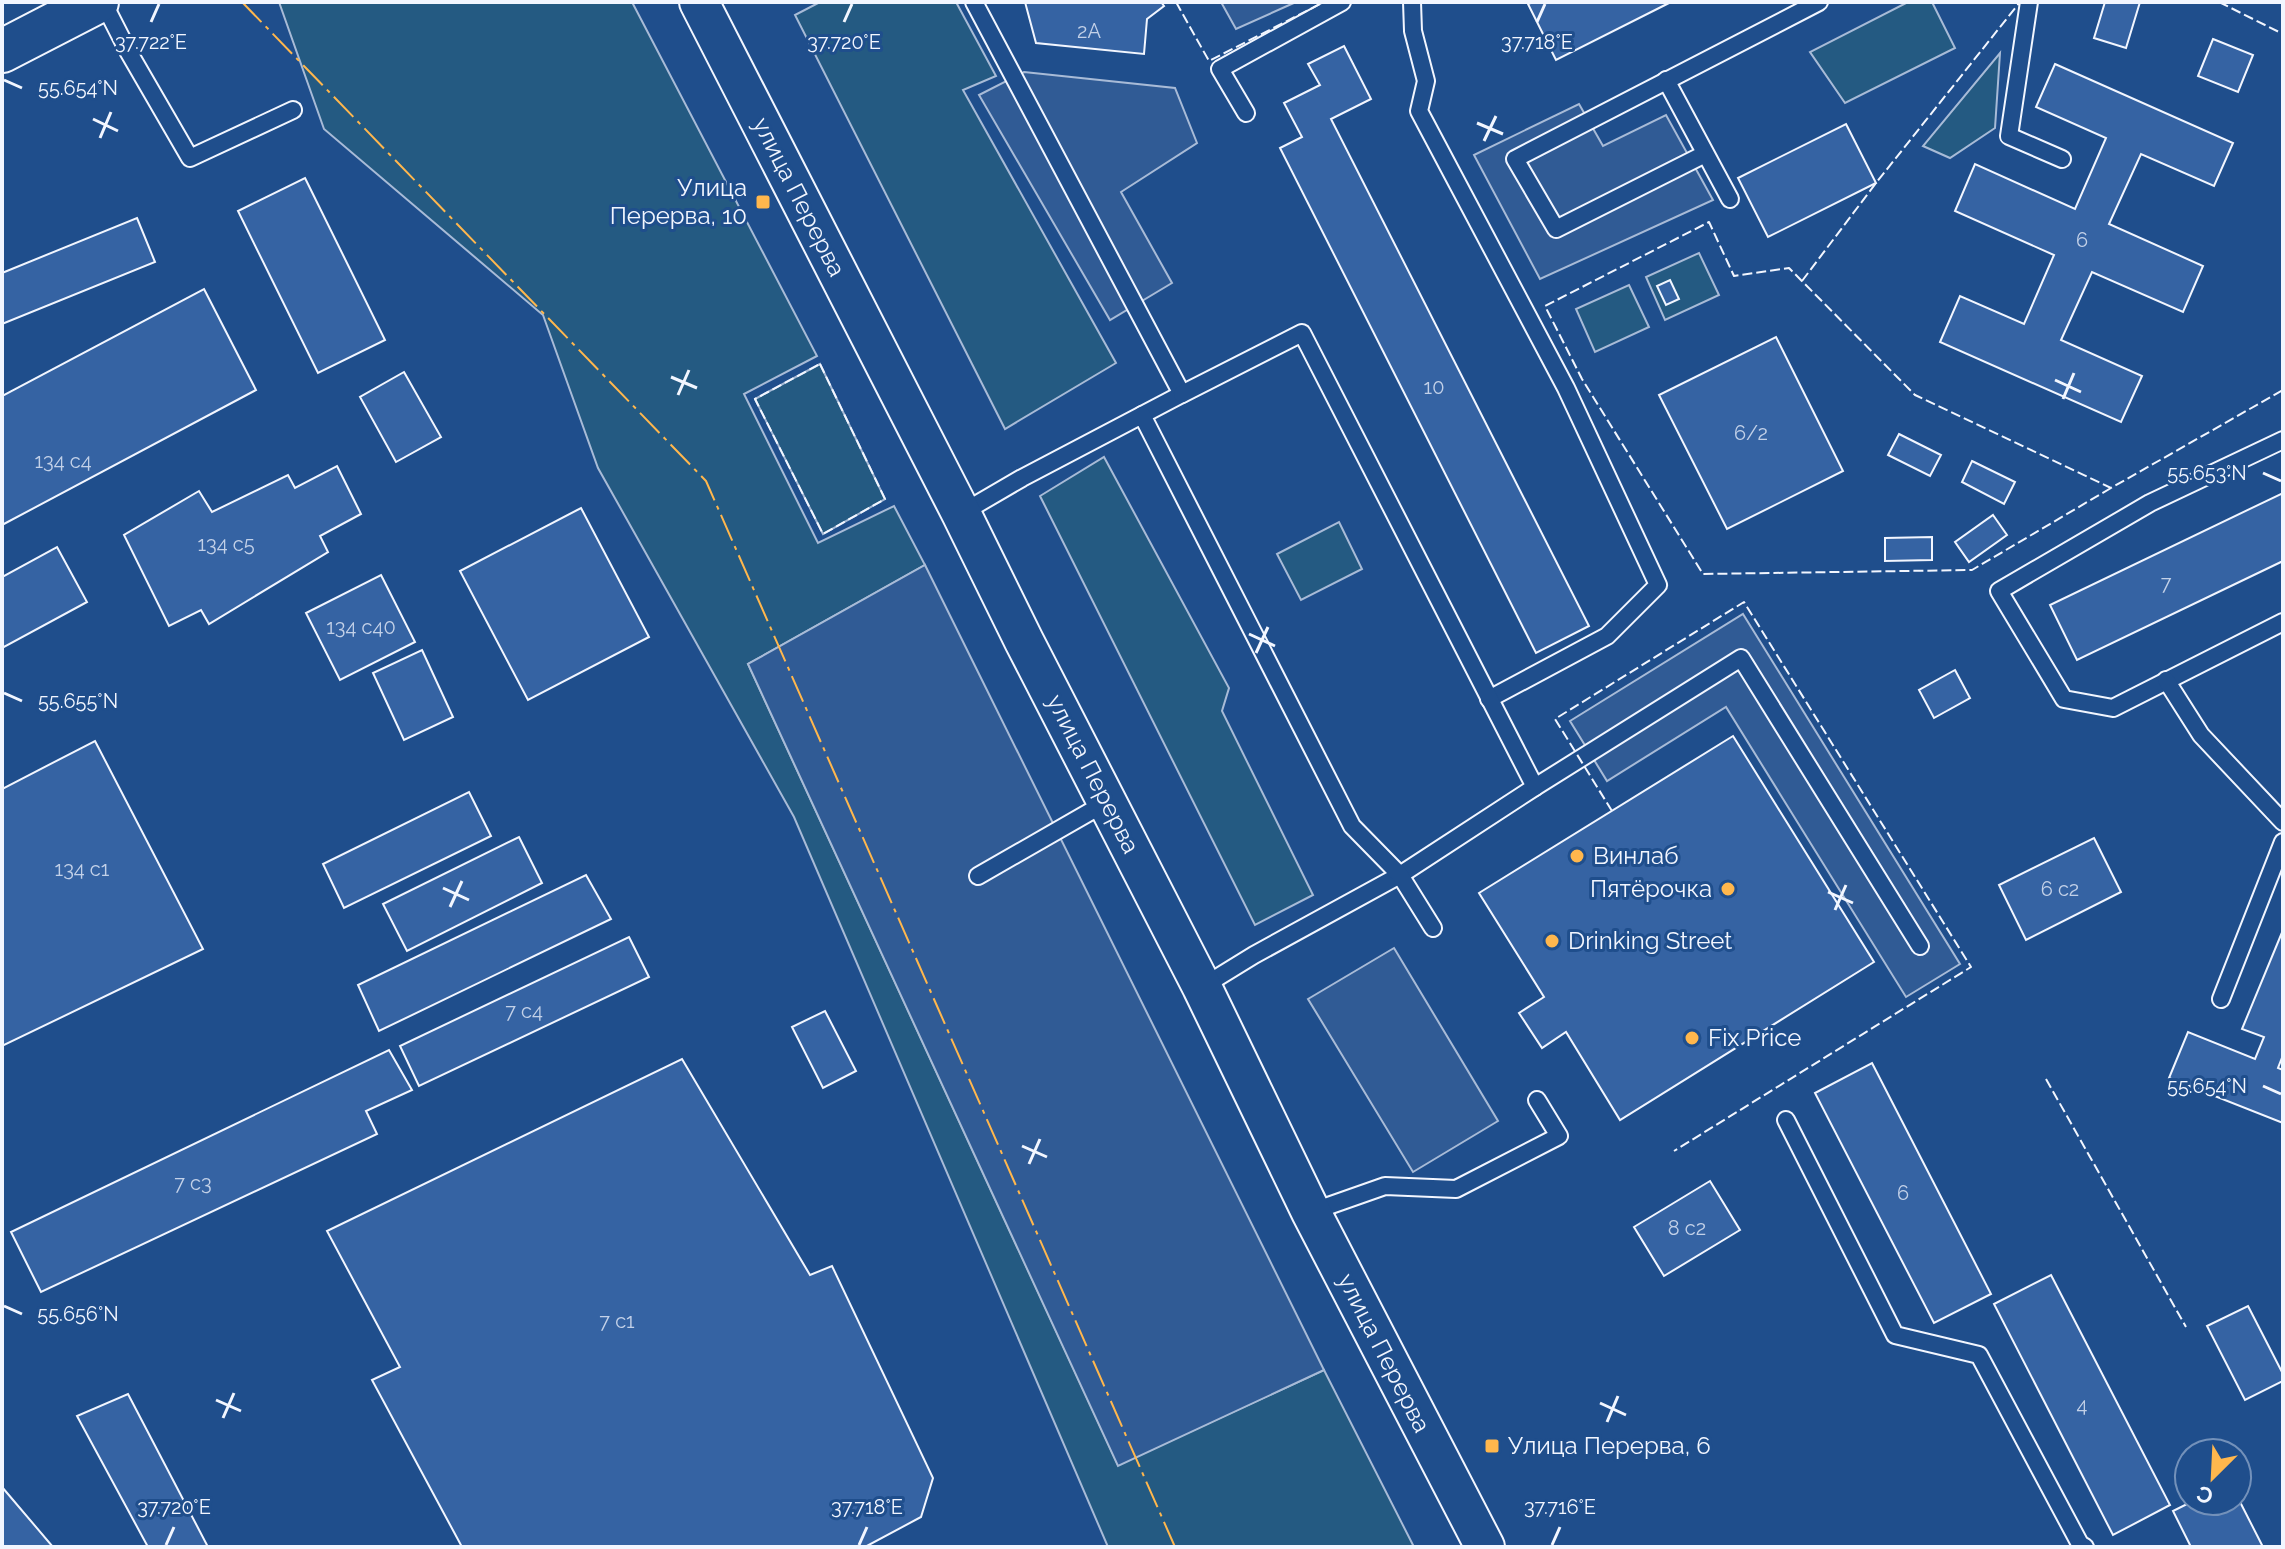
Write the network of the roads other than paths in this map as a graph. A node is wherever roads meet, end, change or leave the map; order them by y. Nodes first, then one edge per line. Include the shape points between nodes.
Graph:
1 (100, 2) edge
2 (699, 2) edge
3 (974, 2) edge
4 (1342, 2) edge
5 (1819, 2) edge
6 (2029, 2) edge
7 (1415, 4) edge
8 (2, 51) edge
9 (1666, 80) junction
10 (293, 110) dead end
11 (1246, 113) dead end
12 (1705, 154) junction
13 (2062, 159) dead end
14 (1730, 199) dead end
15 (1182, 394) junction
16 (1142, 415) junction
17 (2283, 440) edge
18 (961, 513) junction
19 (2283, 622) edge
20 (2166, 680) junction
21 (1489, 699) junction
22 (1535, 787) junction
23 (1107, 802) junction
24 (2283, 822) edge
25 (2283, 842) edge
26 (1400, 875) junction
27 (978, 876) dead end
28 (1433, 928) dead end
29 (1920, 946) dead end
30 (1202, 987) junction
31 (2221, 999) dead end
32 (1537, 1100) dead end
33 (1786, 1120) dead end
34 (1311, 1212) junction
35 (1485, 1547) edge
36 (2085, 1547) edge

1 - 8 main road
1 - 10 lane via 190,158
2 - 18 street, улица Перерва
3 - 15 lane
4 - 11 lane via 1220,69
5 - 9 lane
6 - 13 lane via 2009,136
7 - 21 lane via 1413,31 1426,81 1419,111 1566,388 1658,585 1607,636
9 - 12 lane
9 - 12 lane via 1515,159 1556,229
12 - 14 lane
15 - 16 lane
15 - 21 lane via 1302,333
16 - 18 lane
16 - 26 lane via 1352,826
17 - 20 lane via 2150,503 1999,591 2064,699 2113,708
18 - 23 street, улица Перерва
19 - 20 lane
20 - 24 lane via 2201,735
21 - 22 lane
22 - 26 lane
22 - 29 lane via 1741,658
23 - 27 lane
23 - 30 street, улица Перерва
25 - 31 lane
26 - 28 lane
26 - 30 lane
30 - 34 street, улица Перерва
32 - 34 lane via 1559,1136 1456,1189 1385,1186
33 - 36 lane via 1895,1335 1979,1355
34 - 35 street, улица Перерва

